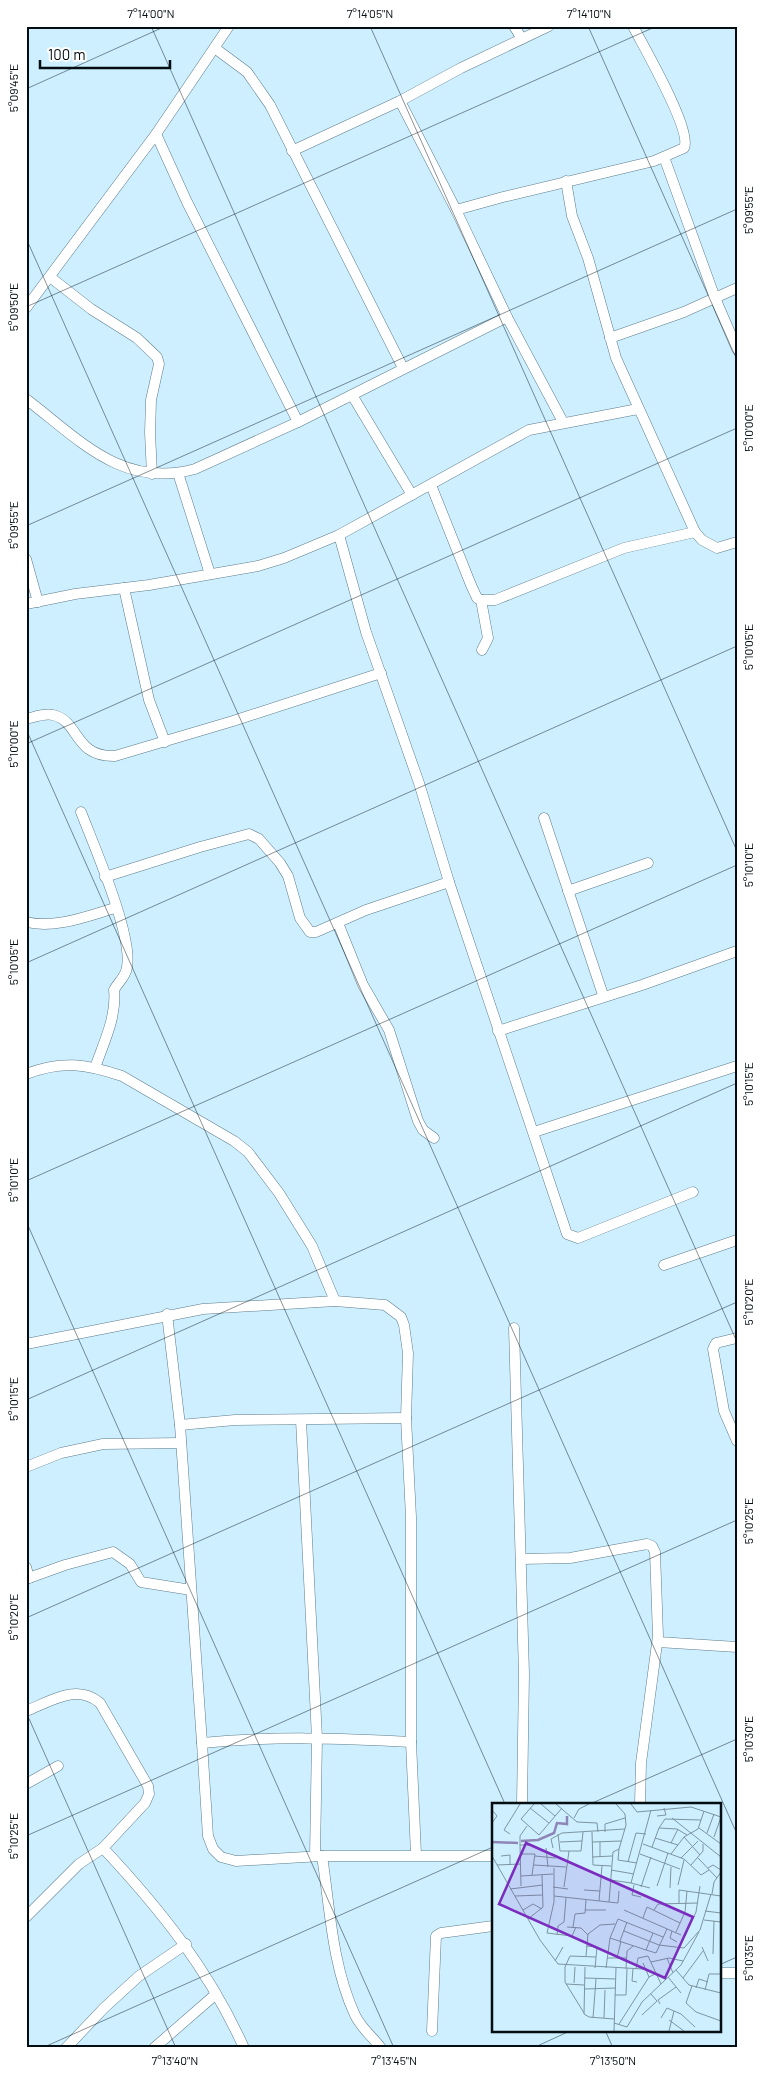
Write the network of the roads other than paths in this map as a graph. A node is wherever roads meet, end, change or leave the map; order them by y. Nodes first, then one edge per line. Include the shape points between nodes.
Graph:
1 (229, 26) edge
2 (514, 26) edge
3 (549, 26) edge
4 (633, 26) edge
5 (522, 39) junction
6 (216, 49) junction
7 (400, 101) junction
8 (156, 134) junction
9 (292, 151) junction
10 (664, 157) junction
11 (566, 181) junction
12 (456, 210) junction
13 (50, 278) junction
14 (737, 288) edge
15 (715, 298) junction
16 (26, 308) edge
17 (507, 318) junction
18 (610, 338) junction
19 (737, 349) edge
20 (403, 368) junction
21 (352, 395) junction
22 (26, 399) edge
23 (638, 409) junction
24 (298, 422) junction
25 (563, 422) junction
26 (178, 473) junction
27 (152, 474) junction
28 (431, 485) junction
29 (412, 494) junction
30 (696, 532) junction
31 (339, 535) junction
32 (737, 542) edge
33 (26, 559) edge
34 (210, 574) junction
35 (124, 588) junction
36 (481, 600) junction
37 (38, 602) junction
38 (26, 604) edge
39 (482, 650) dead end
40 (382, 673) junction
41 (26, 718) edge
42 (165, 742) junction
43 (81, 812) dead end
44 (544, 818) dead end
45 (648, 863) dead end
46 (105, 877) junction
47 (449, 882) junction
48 (568, 891) junction
49 (115, 908) junction
50 (26, 922) edge
51 (338, 923) junction
52 (737, 951) edge
53 (603, 996) junction
54 (498, 1031) junction
55 (737, 1066) edge
56 (95, 1068) junction
57 (26, 1074) edge
58 (534, 1132) junction
59 (434, 1138) dead end
60 (692, 1192) dead end
61 (737, 1240) edge
62 (664, 1265) dead end
63 (335, 1301) junction
64 (167, 1314) junction
65 (514, 1328) dead end
66 (737, 1338) edge
67 (26, 1344) edge
68 (406, 1418) junction
69 (301, 1420) junction
70 (180, 1425) junction
71 (737, 1442) edge
72 (181, 1443) junction
73 (26, 1467) edge
74 (520, 1559) junction
75 (26, 1567) edge
76 (28, 1578) edge
77 (191, 1590) junction
78 (658, 1642) junction
79 (737, 1647) edge
80 (26, 1711) edge
81 (317, 1738) junction
82 (411, 1742) junction
83 (202, 1744) junction
84 (58, 1766) dead end
85 (26, 1784) edge
86 (522, 1803) edge
87 (640, 1803) edge
88 (103, 1848) junction
89 (416, 1854) junction
90 (318, 1856) junction
91 (492, 1856) edge
92 (26, 1917) edge
93 (492, 1926) edge
94 (186, 1944) junction
95 (720, 1973) edge
96 (737, 1973) edge
97 (216, 1994) junction
98 (432, 2031) dead end
99 (66, 2048) edge
100 (154, 2048) edge
101 (244, 2048) edge
102 (381, 2048) edge

1 - 6 street
2 - 5 street
3 - 5 street
4 - 10 street via 672,102 686,139 684,148
5 - 7 street
6 - 8 street
6 - 9 street via 251,78 270,104
7 - 9 street
7 - 12 street
8 - 13 street
8 - 24 street
9 - 20 street
10 - 11 street
10 - 15 street
11 - 12 street
11 - 18 street via 572,216 588,258
12 - 17 street
13 - 16 street
13 - 27 street via 137,338 157,357 151,400
14 - 15 street
15 - 18 street
15 - 19 street
17 - 20 street
17 - 25 street
18 - 23 street
20 - 21 street
21 - 24 street
21 - 29 street
22 - 27 street via 116,465
23 - 25 street
23 - 30 street
24 - 26 street via 195,469
25 - 28 street via 529,430
26 - 27 street
26 - 34 street
28 - 29 street
28 - 36 street via 471,585
29 - 31 street
30 - 32 street via 702,540 717,548
30 - 36 street via 624,548 495,600
31 - 34 street via 278,560
31 - 40 street via 366,632
33 - 37 street
34 - 35 street
35 - 37 street
35 - 42 street via 149,700
36 - 39 street via 488,638
37 - 38 street
40 - 42 street
40 - 47 street
41 - 42 street via 54,715 63,720 86,749 105,756
43 - 46 street
44 - 48 street
45 - 48 street
46 - 49 street
46 - 51 street via 249,834 259,839 284,869 305,928 316,932
47 - 51 street
47 - 54 street
48 - 53 street
49 - 50 street via 66,922
49 - 56 street via 121,920 128,962 127,970 114,990 111,1020
51 - 59 street via 363,985 389,1030 418,1121 423,1130
52 - 53 street
53 - 54 street
54 - 58 street
55 - 58 street
56 - 57 street via 65,1064
56 - 63 street via 122,1076 248,1152 279,1193 312,1246
58 - 60 street via 563,1226 570,1237 578,1238
61 - 62 street
63 - 64 street
63 - 68 street via 385,1305 401,1317 408,1352
64 - 67 street
64 - 70 street
65 - 74 street
66 - 71 street via 716,1343 713,1349 724,1410
68 - 69 street
68 - 82 street via 411,1517
69 - 70 street via 236,1420
69 - 81 street
70 - 72 street
72 - 73 street via 103,1444
72 - 77 street
74 - 78 street via 570,1558 647,1544 652,1546 655,1552
74 - 86 street via 524,1674
75 - 76 street
76 - 77 street via 113,1552 130,1564 141,1582
77 - 83 street
78 - 79 street
78 - 87 street via 641,1763
80 - 88 street via 75,1693 93,1697 100,1703 144,1777 149,1794 145,1803
81 - 82 street
81 - 83 street via 229,1740
81 - 90 street
82 - 89 street
83 - 90 street via 206,1819 213,1850 221,1857 236,1861
84 - 85 street
88 - 92 street via 79,1864
88 - 94 street
89 - 90 street
89 - 91 street
90 - 102 street via 341,1975 355,2016
93 - 98 street via 436,1936
94 - 97 street
94 - 99 street via 140,1976
95 - 96 street
97 - 100 street
97 - 101 street

